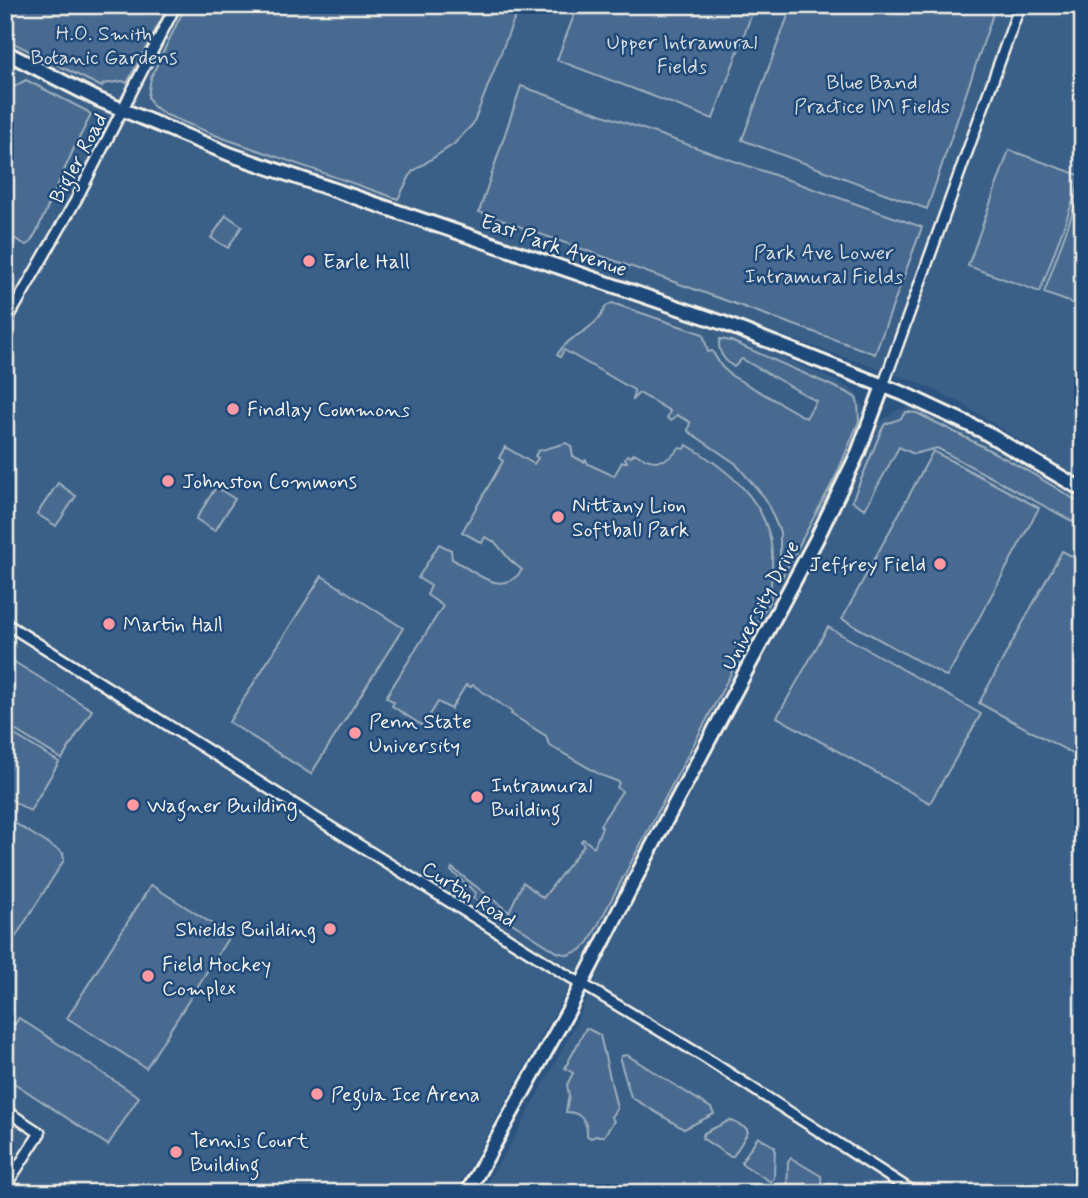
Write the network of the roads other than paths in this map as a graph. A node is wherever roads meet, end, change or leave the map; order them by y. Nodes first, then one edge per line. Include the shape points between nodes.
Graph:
1 (176, 5) edge
2 (1020, 5) edge
3 (5, 52) edge
4 (123, 109) junction
5 (5, 324) edge
6 (883, 386) junction
7 (1083, 490) edge
8 (5, 623) edge
9 (582, 984) junction
10 (5, 1110) edge
11 (5, 1187) edge
12 (467, 1193) edge
13 (915, 1193) edge

1 - 4 street, Bigler Road
2 - 6 street, University Drive
3 - 4 main road, East Park Avenue
4 - 5 street, Bigler Road
4 - 6 main road, East Park Avenue via 232,155 723,323
6 - 7 main road, East Park Avenue via 981,430
6 - 9 main road, University Drive via 858,453 816,540
8 - 9 street, Curtin Road
9 - 12 main road, University Drive
9 - 13 street, Curtin Road
10 - 11 street via 40,1133

